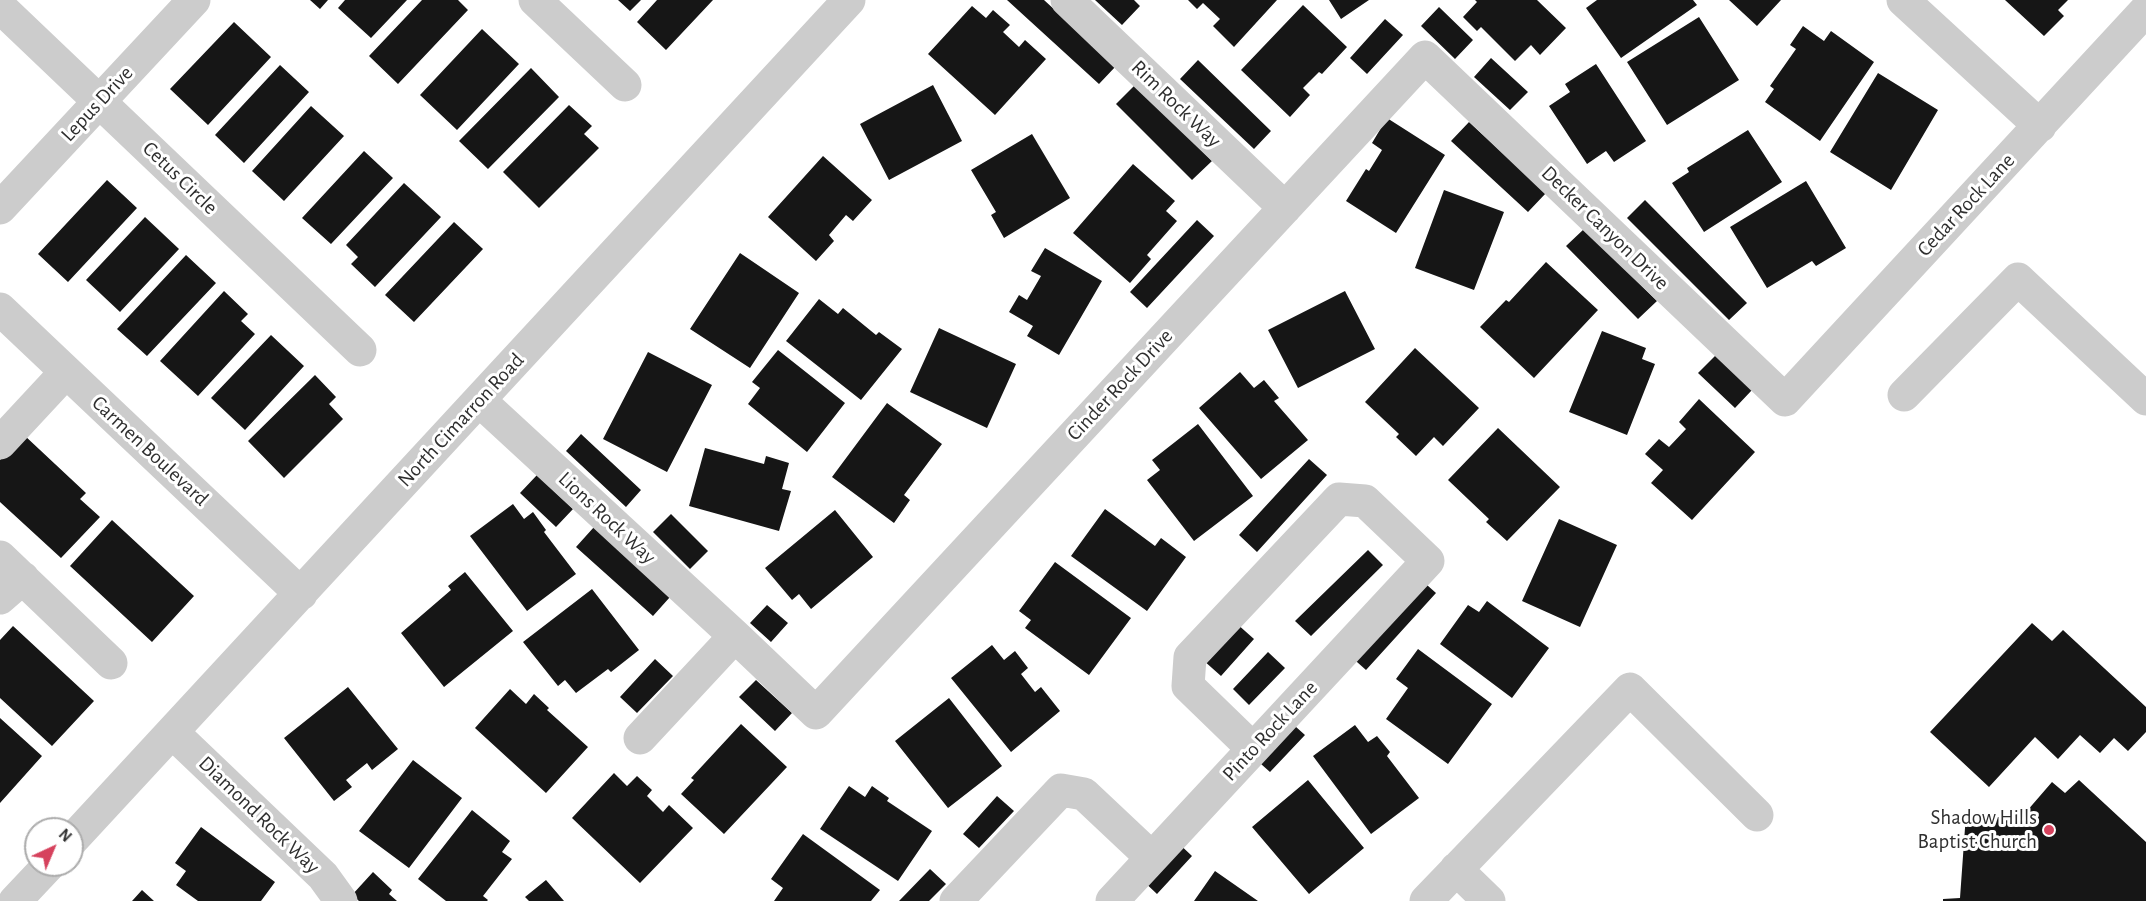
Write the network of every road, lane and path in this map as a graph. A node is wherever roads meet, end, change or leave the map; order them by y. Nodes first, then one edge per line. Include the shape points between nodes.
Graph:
1 (194, 0) edge
2 (535, 0) edge
3 (849, 0) edge
4 (1067, 0) edge
5 (1903, 0) edge
6 (0, 7) edge
7 (2146, 10) edge
8 (1425, 57) joint
9 (625, 85) dead end
10 (100, 102) junction
11 (2040, 126) junction
12 (0, 208) edge
13 (1285, 208) junction
14 (0, 309) edge
15 (360, 350) dead end
16 (66, 372) junction
17 (1904, 395) dead end
18 (1785, 399) joint
19 (2146, 399) edge
20 (480, 401) junction
21 (0, 443) edge
22 (8, 578) edge
23 (301, 594) junction
24 (735, 636) junction
25 (111, 663) dead end
26 (816, 713) joint
27 (172, 732) junction
28 (640, 738) dead end
29 (1253, 749) junction
30 (1757, 814) dead end
31 (84, 827) edge
32 (1152, 858) junction
33 (1456, 869) junction
34 (38, 877) edge
35 (15, 901) edge
36 (341, 901) edge
37 (956, 901) edge
38 (1112, 901) edge
39 (1426, 901) edge
40 (1489, 901) edge

1 - 10 street, Lepus Drive
2 - 9 street
3 - 20 street, North Cimarron Road
4 - 13 street, Rim Rock Way
5 - 11 street
6 - 10 street, Cetus Circle
7 - 11 street, Cedar Rock Lane
8 - 13 street, Cinder Rock Drive
8 - 18 street, Decker Canyon Drive
10 - 12 street, Lepus Drive
10 - 15 street, Cetus Circle
11 - 18 street, Cedar Rock Lane
13 - 26 street, Cinder Rock Drive
14 - 16 street, Carmen Boulevard
16 - 21 street
16 - 23 street, Carmen Boulevard
17 - 19 street via 2018,279
20 - 23 street, North Cimarron Road
20 - 24 street, Lions Rock Way
22 - 25 street
23 - 27 street, North Cimarron Road
24 - 26 street, Lions Rock Way
24 - 28 street
27 - 31 street, North Cimarron Road
27 - 36 street, Diamond Rock Way via 323,876
29 - 29 street, Pinto Rock Lane via 1428,561 1365,501 1339,499 1190,657 1188,686
29 - 32 street, Pinto Rock Lane
30 - 33 street via 1630,689
32 - 37 street via 1084,794 1061,790
32 - 38 street, Pinto Rock Lane
33 - 39 street
33 - 40 street
34 - 35 street

